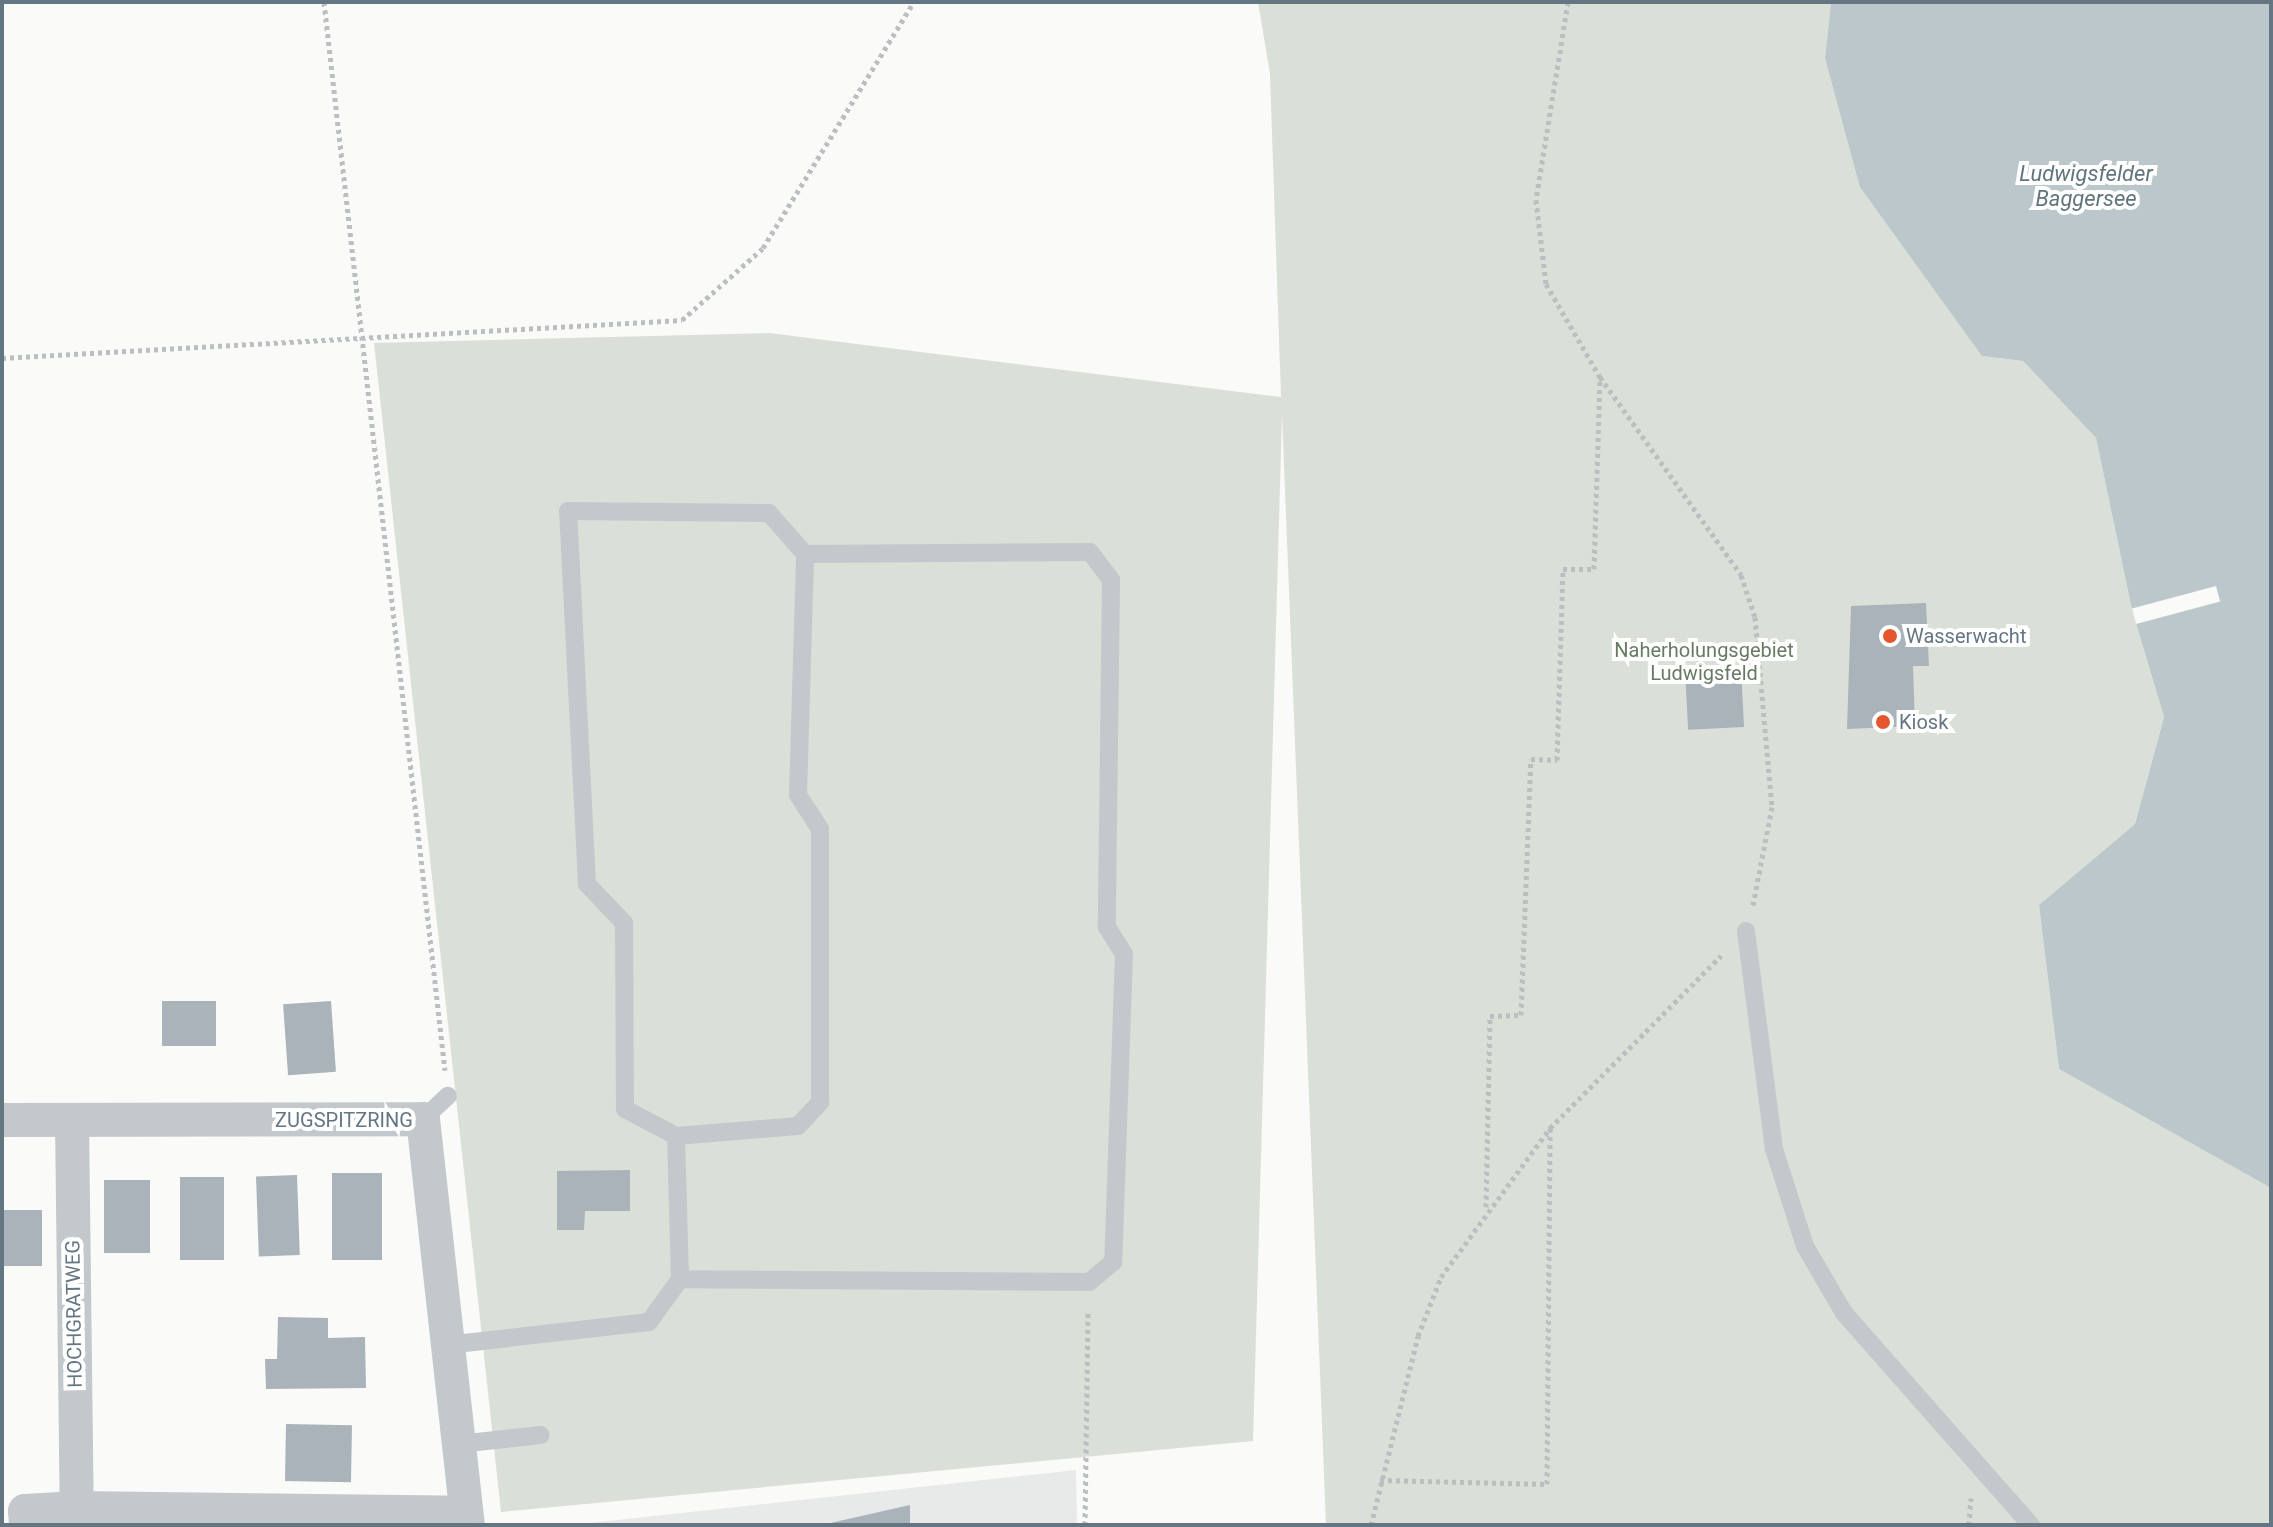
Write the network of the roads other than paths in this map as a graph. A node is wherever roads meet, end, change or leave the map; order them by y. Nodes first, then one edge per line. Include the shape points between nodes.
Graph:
1 (805, 554) junction
2 (1746, 931) road end
3 (448, 1096) road end
4 (423, 1119) junction
5 (2, 1120) edge
6 (72, 1120) junction
7 (676, 1136) junction
8 (680, 1279) junction
9 (447, 1345) junction
10 (541, 1435) dead end
11 (459, 1444) junction
12 (77, 1508) junction
13 (467, 1519) edge
14 (26, 1525) edge
15 (2031, 1525) edge

1 - 7 lane via 798,795 820,829 820,1102 798,1126
1 - 7 lane via 769,513 568,511 587,884 624,923 625,1109
1 - 8 lane via 1090,552 1111,580 1107,927 1124,954 1113,1262 1089,1282
2 - 15 lane via 1774,1149 1805,1246 1844,1313
3 - 4 lane
4 - 6 street, ZUGSPITZRING
4 - 9 street, ZUGSPITZRING
5 - 6 street, ZUGSPITZRING
6 - 12 street, HOCHGRATWEG
7 - 8 lane
8 - 9 lane via 649,1322
9 - 11 street, ZUGSPITZRING
10 - 11 lane
11 - 13 street, ZUGSPITZRING
12 - 13 street
12 - 14 street via 25,1511

